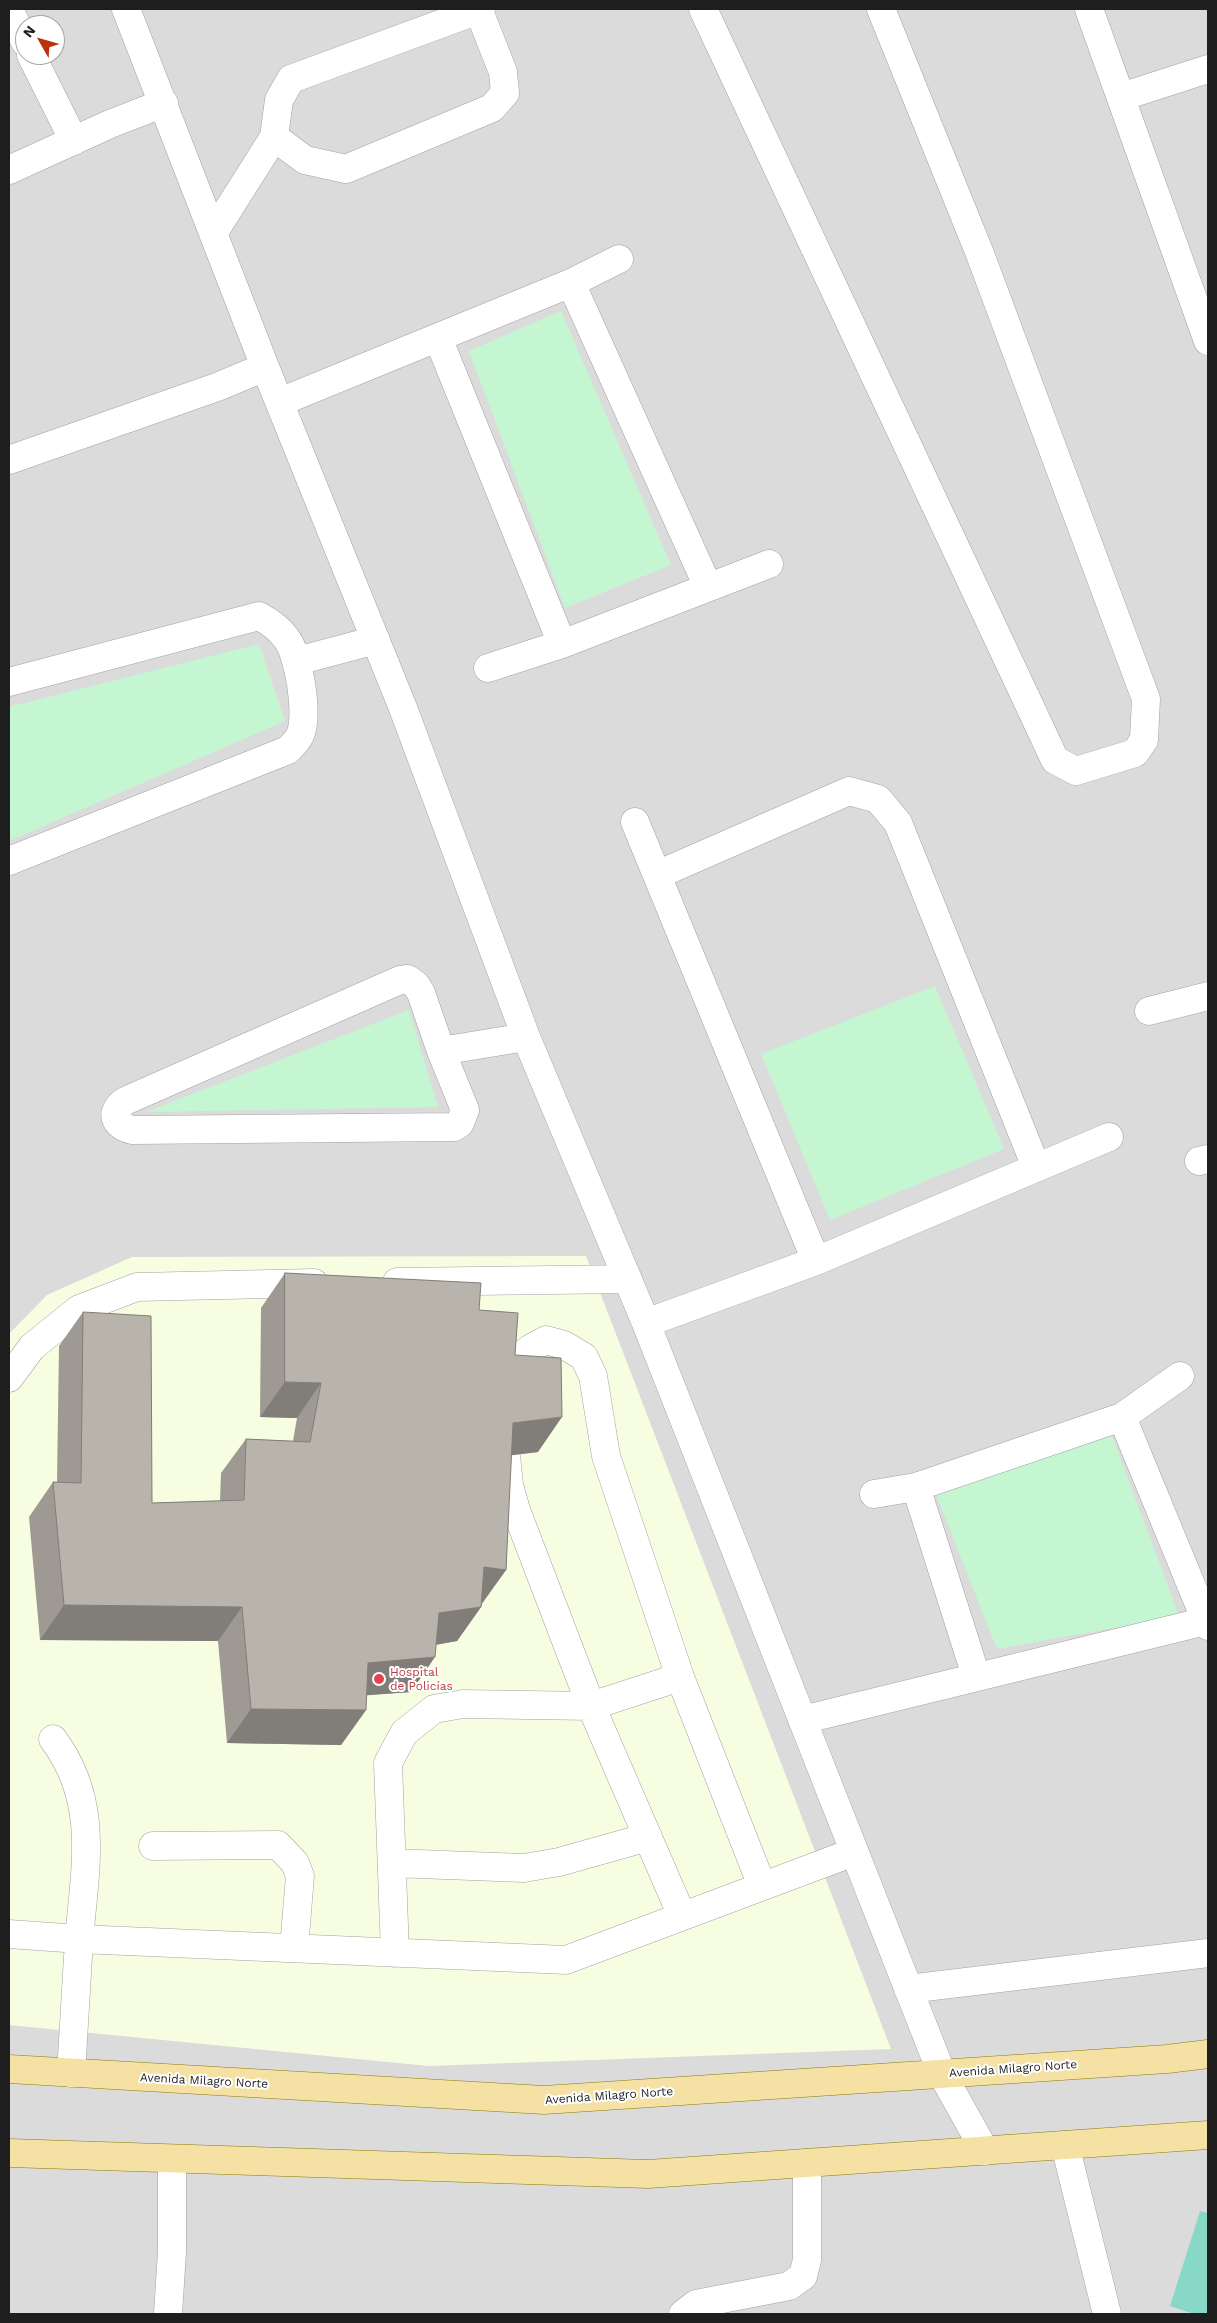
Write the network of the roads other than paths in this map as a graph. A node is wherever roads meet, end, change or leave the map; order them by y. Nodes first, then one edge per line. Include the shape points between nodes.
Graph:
1 (9, 9) edge
2 (126, 9) edge
3 (703, 9) edge
4 (881, 9) edge
5 (1089, 9) edge
6 (480, 10) edge
7 (15, 21) edge
8 (37, 65) edge
9 (1208, 69) edge
10 (1121, 97) junction
11 (164, 103) junction
12 (274, 137) junction
13 (74, 141) junction
14 (9, 170) edge
15 (214, 232) junction
16 (619, 259) dead end
17 (571, 283) junction
18 (438, 338) junction
19 (1208, 341) edge
20 (265, 367) junction
21 (280, 402) junction
22 (9, 460) edge
23 (769, 564) dead end
24 (708, 587) junction
25 (376, 640) junction
26 (562, 644) junction
27 (297, 661) junction
28 (488, 668) dead end
29 (9, 682) edge
30 (635, 822) dead end
31 (9, 861) edge
32 (657, 875) junction
33 (1208, 996) edge
34 (1149, 1011) dead end
35 (526, 1037) junction
36 (441, 1051) junction
37 (1109, 1137) dead end
38 (1036, 1167) junction
39 (816, 1261) junction
40 (628, 1279) junction
41 (376, 1282) edge
42 (337, 1283) edge
43 (646, 1323) junction
44 (1180, 1376) dead end
45 (9, 1378) edge
46 (510, 1391) edge
47 (1122, 1416) junction
48 (506, 1456) edge
49 (916, 1487) junction
50 (874, 1494) dead end
51 (1207, 1623) edge
52 (976, 1676) junction
53 (680, 1677) junction
54 (591, 1706) junction
55 (802, 1720) junction
56 (53, 1739) dead end
57 (648, 1837) junction
58 (153, 1846) dead end
59 (854, 1852) junction
60 (392, 1864) junction
61 (762, 1886) junction
62 (682, 1916) junction
63 (9, 1934) edge
64 (79, 1939) junction
65 (294, 1948) junction
66 (395, 1953) junction
67 (1208, 1953) edge
68 (908, 1989) junction
69 (1208, 2054) edge
70 (9, 2068) edge
71 (71, 2073) junction
72 (942, 2074) junction
73 (1208, 2135) edge
74 (1066, 2146) junction
75 (985, 2151) junction
76 (9, 2152) edge
77 (172, 2160) junction
78 (807, 2163) junction
79 (168, 2314) edge
80 (682, 2314) edge
81 (1107, 2314) edge

1 - 7 street
2 - 11 street
3 - 4 street via 1055,760 1076,771 1135,753 1144,740 1146,699 980,254
5 - 10 street
6 - 12 street via 292,79 279,100
6 - 12 street via 503,72 505,92 492,108 346,169 304,160
8 - 13 street
9 - 10 street
10 - 19 street
11 - 13 street
11 - 15 street
12 - 15 street
13 - 14 street
15 - 20 street
16 - 17 street
17 - 18 street
17 - 24 street
18 - 21 street
18 - 26 street
20 - 21 street
20 - 22 street
21 - 25 street
23 - 24 street
24 - 26 street
25 - 27 street
25 - 35 street
26 - 28 street
27 - 29 street via 287,639 272,623 259,616
27 - 31 street via 304,716 300,735 288,750
30 - 32 street
32 - 38 street via 849,791 878,799 898,823
32 - 39 street
33 - 34 street
35 - 36 street
35 - 40 street
36 - 36 street via 422,993 408,980 400,980 125,1101 115,1114 117,1122 133,1130 454,1127 460,1123 465,1110
37 - 38 street
38 - 39 street
39 - 43 street
40 - 41 street
40 - 43 street
42 - 45 street via 137,1287 79,1309 32,1348
43 - 55 street
44 - 47 street
46 - 53 street via 516,1360 546,1340 564,1345 584,1357 593,1376 606,1456
47 - 49 street
47 - 51 street
48 - 54 street via 516,1510
49 - 50 street
49 - 52 street
51 - 52 street
52 - 55 street
53 - 54 street
53 - 61 street
54 - 57 street
54 - 60 street via 464,1704 434,1709 404,1733 388,1763
55 - 59 street
56 - 64 street via 76,1779 85,1812 87,1870
57 - 60 street via 560,1862 524,1868
57 - 62 street
58 - 65 street via 278,1845 295,1863 300,1876
59 - 61 street
59 - 68 street
60 - 66 street
61 - 62 street
62 - 66 street via 566,1960
63 - 64 street
64 - 65 street
64 - 71 street
65 - 66 street
67 - 68 street
68 - 72 street
69 - 72 main road, Avenida Milagro Norte
70 - 71 main road, Avenida Milagro Norte
71 - 72 main road, Avenida Milagro Norte via 544,2100
72 - 75 street
73 - 74 main road
74 - 75 main road
74 - 81 street
75 - 78 main road
76 - 77 main road
77 - 78 main road via 648,2174
77 - 79 street
78 - 80 street via 807,2260 803,2276 789,2286 696,2304

